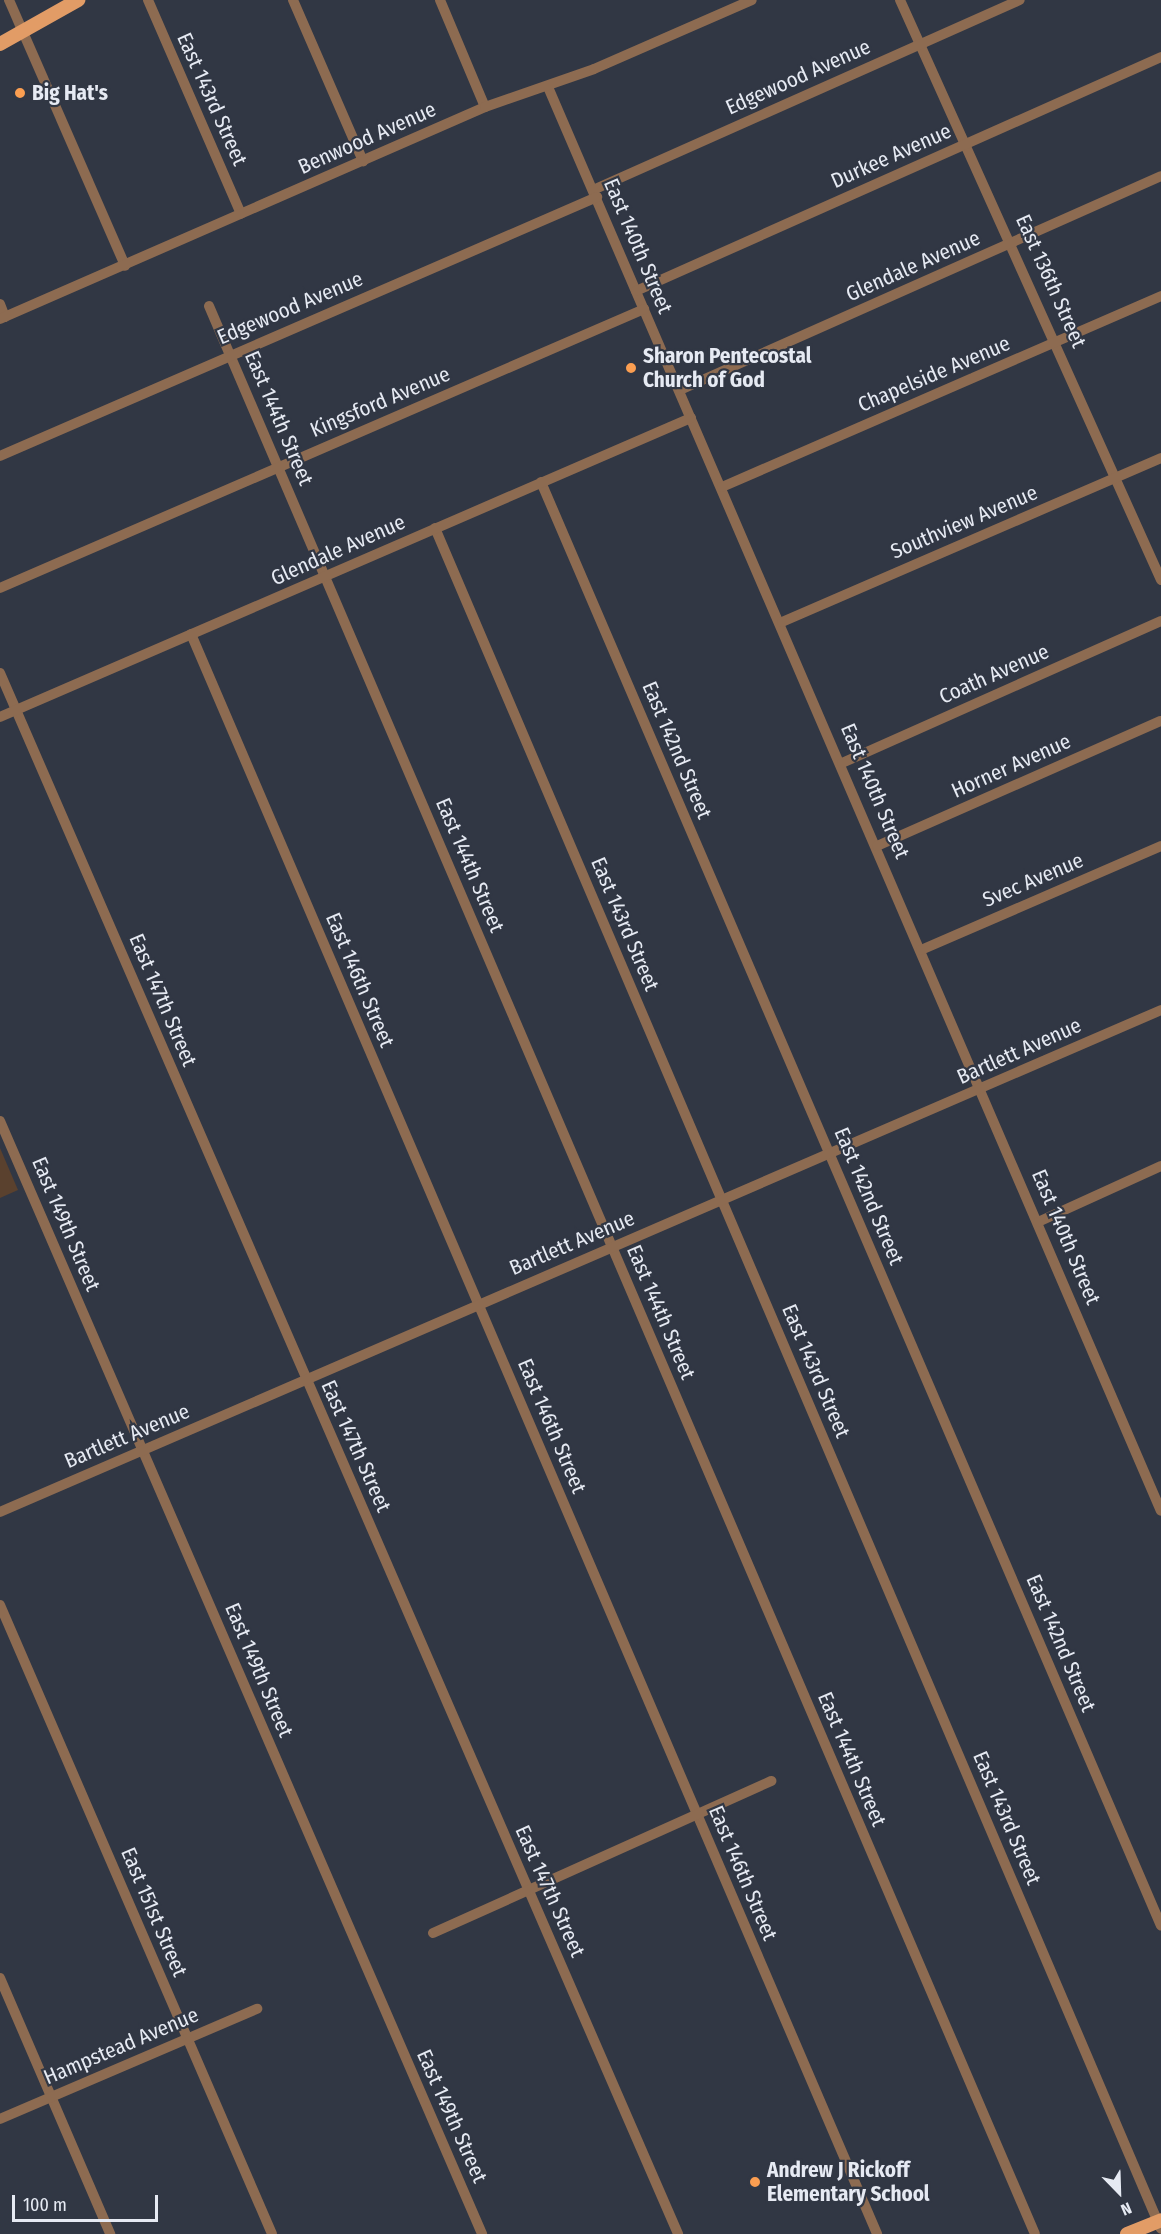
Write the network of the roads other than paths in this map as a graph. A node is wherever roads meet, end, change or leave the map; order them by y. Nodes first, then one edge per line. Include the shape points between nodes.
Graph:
1 (9, 0) edge
2 (78, 0) edge
3 (148, 0) edge
4 (293, 0) edge
5 (440, 0) edge
6 (752, 0) edge
7 (900, 0) edge
8 (1020, 0) edge
9 (22, 31) junction
10 (0, 44) edge
11 (918, 45) junction
12 (1161, 57) edge
13 (548, 87) junction
14 (485, 107) junction
15 (967, 144) junction
16 (363, 161) junction
17 (1161, 176) edge
18 (595, 194) junction
19 (241, 214) junction
20 (1012, 243) junction
21 (125, 266) junction
22 (636, 291) junction
23 (1161, 296) edge
24 (0, 304) edge
25 (209, 306) dead end
26 (644, 309) junction
27 (3, 318) edge
28 (1057, 342) junction
29 (231, 356) junction
30 (680, 390) junction
31 (691, 418) junction
32 (0, 456) edge
33 (1161, 458) edge
34 (278, 467) junction
35 (1115, 477) junction
36 (541, 482) junction
37 (722, 487) junction
38 (435, 528) junction
39 (326, 577) junction
40 (1161, 579) edge
41 (0, 588) edge
42 (1161, 621) edge
43 (782, 622) junction
44 (191, 634) junction
45 (0, 673) edge
46 (16, 710) junction
47 (0, 717) edge
48 (1161, 721) edge
49 (842, 763) junction
50 (877, 846) junction
51 (1161, 846) edge
52 (921, 950) junction
53 (1161, 1010) edge
54 (981, 1089) junction
55 (0, 1121) edge
56 (830, 1154) junction
57 (1161, 1166) edge
58 (722, 1200) junction
59 (1038, 1222) junction
60 (612, 1247) junction
61 (479, 1304) junction
62 (306, 1380) junction
63 (143, 1450) junction
64 (1161, 1511) edge
65 (0, 1512) edge
66 (0, 1605) edge
67 (771, 1781) dead end
68 (695, 1813) junction
69 (528, 1887) junction
70 (1161, 1926) edge
71 (433, 1933) dead end
72 (0, 1978) edge
73 (258, 2009) dead end
74 (187, 2039) junction
75 (51, 2097) junction
76 (0, 2119) edge
77 (1160, 2223) edge
78 (110, 2234) edge
79 (272, 2234) edge
80 (482, 2234) edge
81 (678, 2234) edge
82 (877, 2234) edge
83 (1035, 2234) edge
84 (1127, 2234) edge

1 - 9 street
2 - 9 main road
3 - 19 street, East 143rd Street
4 - 16 street
5 - 14 street
6 - 13 street, Benwood Avenue
7 - 11 street, East 136th Street
8 - 11 street, Edgewood Avenue
9 - 10 main road
9 - 21 street
11 - 15 street, East 136th Street
11 - 18 street, Edgewood Avenue
12 - 15 street, Durkee Avenue
13 - 14 street, Benwood Avenue
13 - 18 street, East 140th Street
14 - 16 street, Benwood Avenue
15 - 20 street, East 136th Street
15 - 22 street, Durkee Avenue
16 - 19 street, Benwood Avenue
17 - 20 street, Glendale Avenue
18 - 22 street, East 140th Street
18 - 29 street, Edgewood Avenue
19 - 21 street, Benwood Avenue
20 - 28 street, East 136th Street
20 - 30 street, Glendale Avenue
21 - 27 street, Benwood Avenue
22 - 26 street, East 140th Street
23 - 28 street, Chapelside Avenue
24 - 27 street
25 - 29 street, East 144th Street
26 - 30 street, East 140th Street
26 - 34 street, Kingsford Avenue
28 - 35 street, East 136th Street
28 - 37 street, Chapelside Avenue
29 - 32 street, Edgewood Avenue
29 - 34 street, East 144th Street
30 - 31 street, East 140th Street
31 - 36 street, Glendale Avenue
31 - 37 street, East 140th Street
33 - 35 street, Southview Avenue
34 - 39 street, East 144th Street
34 - 41 street, Kingsford Avenue
35 - 40 street, East 136th Street
35 - 43 street, Southview Avenue
36 - 38 street, Glendale Avenue
36 - 56 street, East 142nd Street
37 - 43 street, East 140th Street
38 - 39 street, Glendale Avenue
38 - 58 street, East 143rd Street
39 - 44 street, Glendale Avenue
39 - 60 street, East 144th Street
42 - 49 street, Coath Avenue
43 - 49 street, East 140th Street
44 - 46 street, Glendale Avenue
44 - 61 street, East 146th Street
45 - 46 street, East 147th Street
46 - 47 street, Glendale Avenue
46 - 62 street, East 147th Street
48 - 50 street, Horner Avenue
49 - 50 street, East 140th Street
50 - 52 street, East 140th Street
51 - 52 street, Svec Avenue
52 - 54 street, East 140th Street
53 - 54 street, Bartlett Avenue
54 - 56 street, Bartlett Avenue
54 - 59 street, East 140th Street
55 - 63 street, East 149th Street
56 - 58 street, Bartlett Avenue
56 - 70 street, East 142nd Street
57 - 59 street
58 - 60 street, Bartlett Avenue
58 - 77 street, East 143rd Street
59 - 64 street, East 140th Street
60 - 61 street, Bartlett Avenue
60 - 83 street, East 144th Street
61 - 62 street, Bartlett Avenue
61 - 68 street, East 146th Street
62 - 63 street, Bartlett Avenue
62 - 69 street, East 147th Street
63 - 65 street, Bartlett Avenue
63 - 80 street, East 149th Street
66 - 74 street, East 151st Street
67 - 68 street
68 - 69 street
68 - 82 street, East 146th Street
69 - 71 street
69 - 81 street, East 147th Street
72 - 75 street
73 - 74 street, Hampstead Avenue
74 - 75 street, Hampstead Avenue
74 - 79 street, East 151st Street
75 - 76 street, Hampstead Avenue
75 - 78 street
77 - 84 main road

